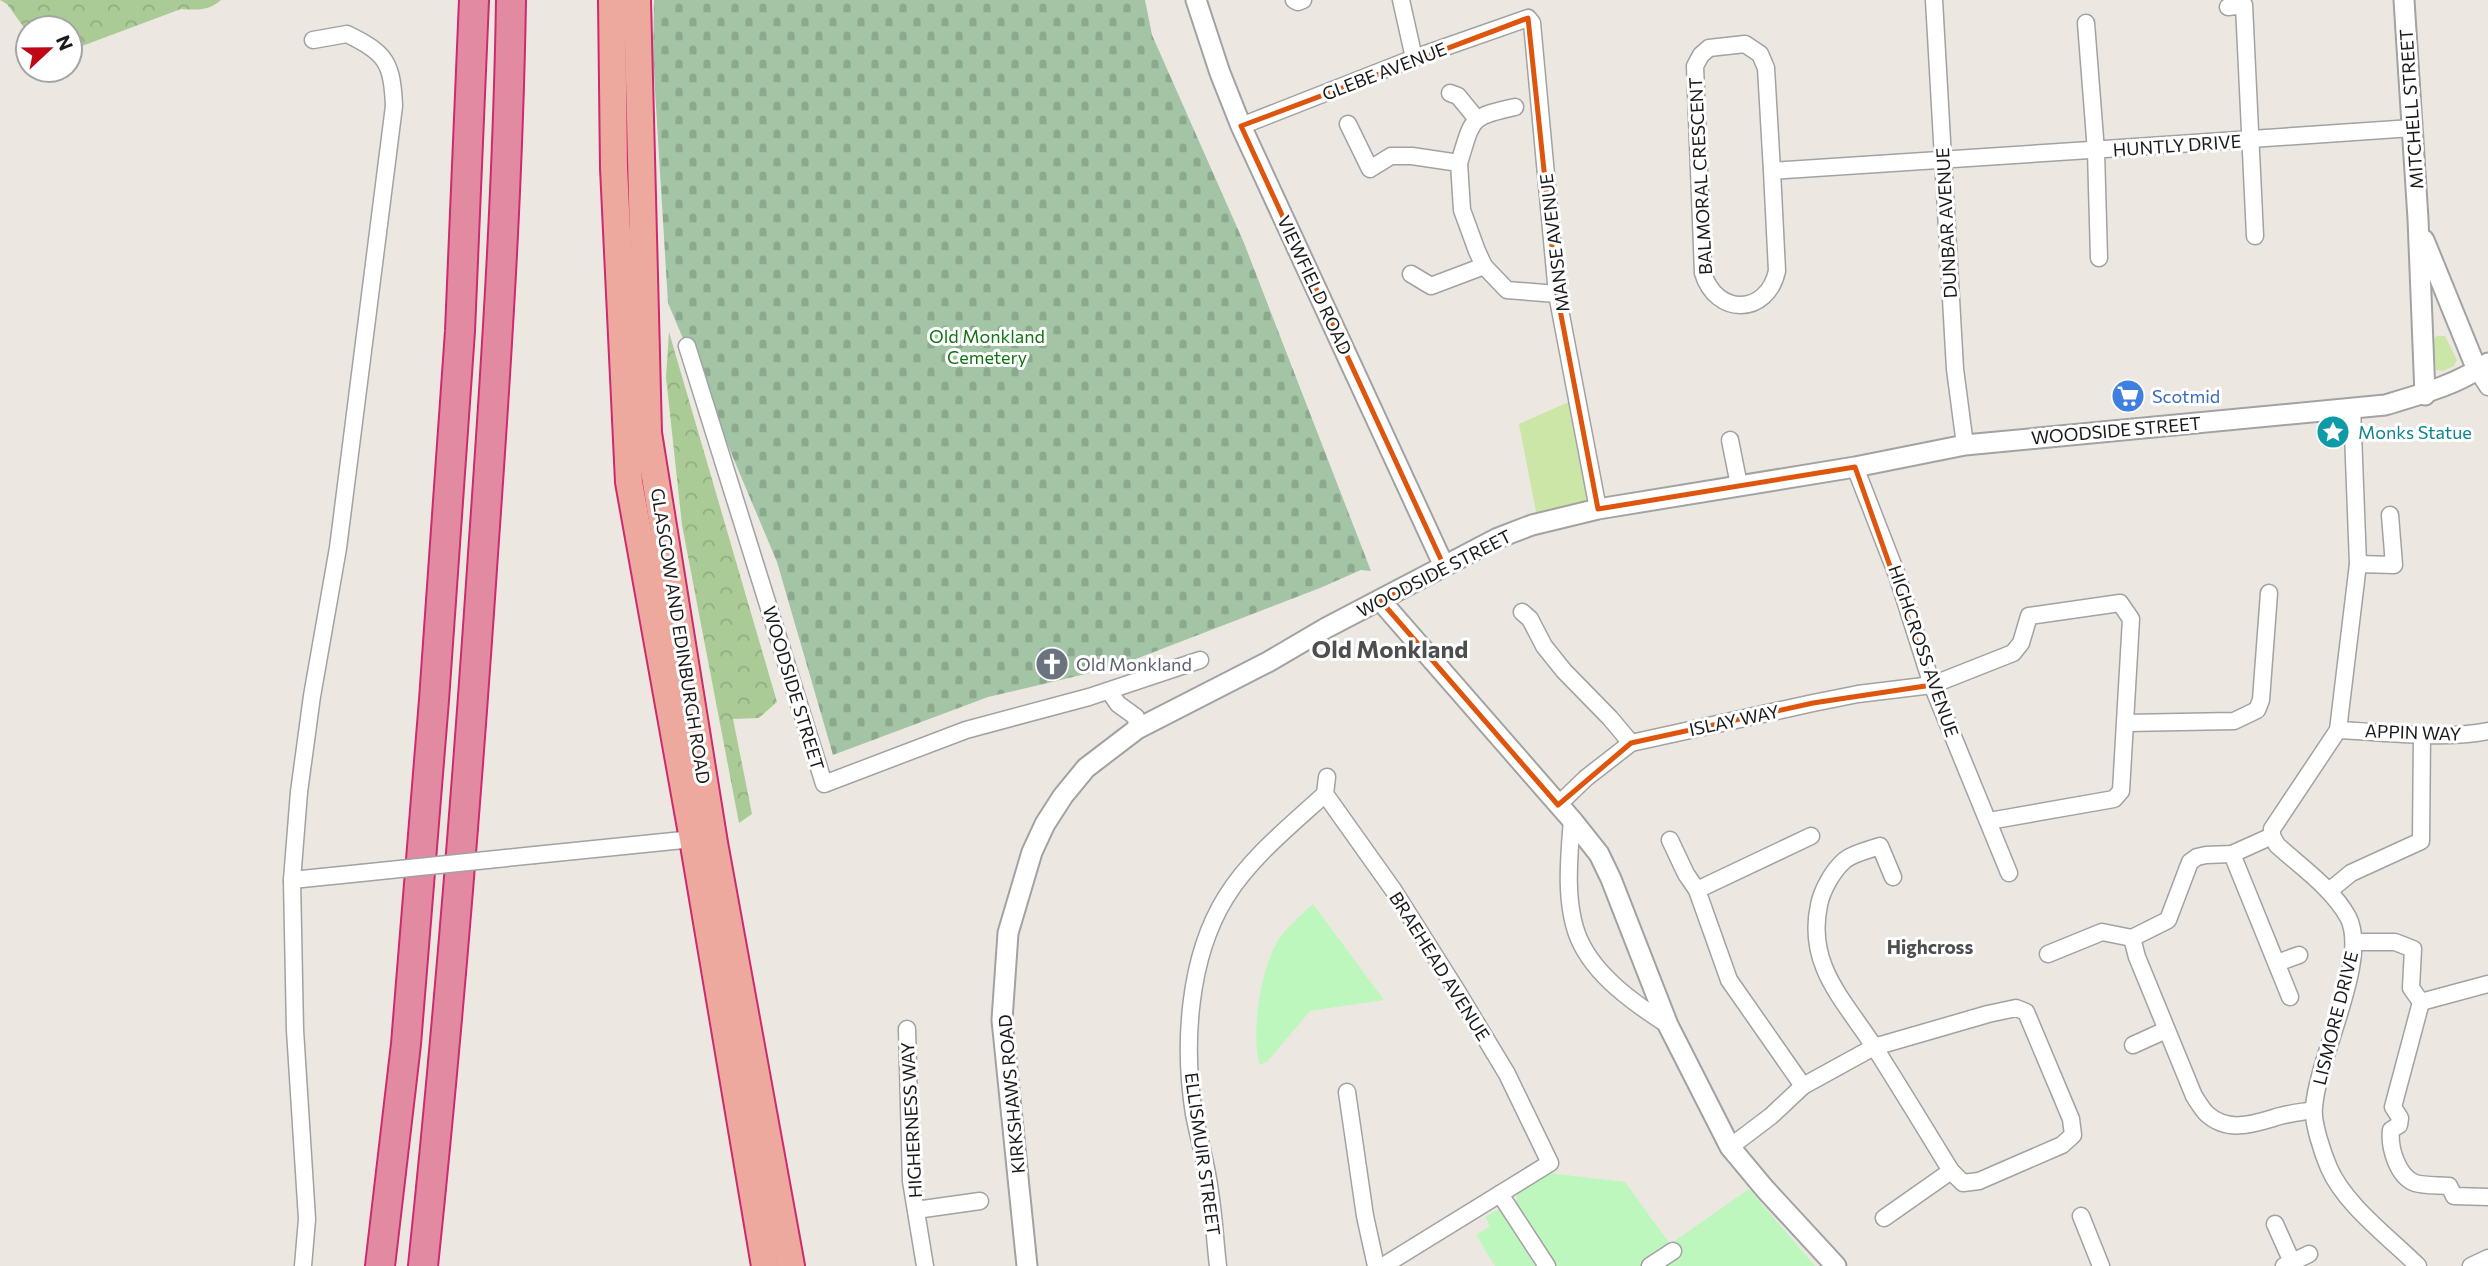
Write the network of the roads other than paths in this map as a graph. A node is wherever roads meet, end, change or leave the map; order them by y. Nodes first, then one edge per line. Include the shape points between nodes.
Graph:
1 (474, 0) edge
2 (511, 0) edge
3 (612, 0) edge
4 (637, 0) edge
5 (1196, 0) edge
6 (1294, 0) edge
7 (1303, 0) edge
8 (1401, 0) edge
9 (1934, 0) edge
10 (2404, 0) edge
11 (2228, 7) dead end
12 (1528, 18) joint
13 (2086, 23) dead end
14 (313, 40) dead end
15 (1414, 58) junction
16 (1450, 93) dead end
17 (1515, 107) dead end
18 (1476, 118) junction
19 (1348, 124) dead end
20 (1241, 126) junction
21 (2412, 128) junction
22 (2250, 140) junction
23 (2095, 151) junction
24 (1942, 159) junction
25 (1459, 163) junction
26 (1772, 171) junction
27 (2418, 219) junction
28 (2255, 236) dead end
29 (2099, 258) dead end
30 (1484, 266) junction
31 (1411, 274) dead end
32 (1557, 294) junction
33 (687, 346) dead end
34 (2483, 366) edge
35 (2488, 387) edge
36 (2425, 395) junction
37 (2352, 407) junction
38 (1730, 440) dead end
39 (1965, 445) junction
40 (1855, 467) junction
41 (1739, 485) junction
42 (1598, 509) junction
43 (2390, 515) dead end
44 (2358, 564) junction
45 (1444, 566) junction
46 (2269, 593) dead end
47 (1380, 600) junction
48 (1522, 612) dead end
49 (1200, 660) dead end
50 (1263, 665) joint
51 (1932, 685) junction
52 (1109, 691) junction
53 (2126, 723) junction
54 (1137, 729) junction
55 (2338, 730) junction
56 (2488, 731) edge
57 (2422, 734) junction
58 (1630, 743) junction
59 (1327, 777) dead end
60 (1325, 794) junction
61 (1558, 804) junction
62 (1572, 820) junction
63 (1989, 821) junction
64 (1811, 836) dead end
65 (2272, 836) junction
66 (693, 839) junction
67 (1670, 840) dead end
68 (2232, 855) junction
69 (2009, 873) dead end
70 (1893, 877) dead end
71 (292, 880) junction
72 (1697, 890) junction
73 (2329, 891) junction
74 (2132, 938) junction
75 (2355, 942) junction
76 (2048, 954) dead end
77 (2298, 955) dead end
78 (2277, 963) junction
79 (2488, 985) edge
80 (2290, 997) dead end
81 (2421, 1002) junction
82 (1668, 1024) junction
83 (907, 1029) dead end
84 (2166, 1030) junction
85 (2133, 1045) dead end
86 (1874, 1046) junction
87 (1803, 1086) junction
88 (1347, 1092) dead end
89 (2313, 1110) junction
90 (1730, 1147) junction
91 (1951, 1171) junction
92 (1500, 1194) junction
93 (2488, 1196) edge
94 (980, 1201) dead end
95 (915, 1210) junction
96 (2081, 1216) dead end
97 (1884, 1218) dead end
98 (2275, 1224) dead end
99 (1673, 1251) dead end
100 (2309, 1254) dead end
101 (2488, 1258) edge
102 (2288, 1264) edge
103 (2099, 1265) edge
104 (303, 1266) edge
105 (380, 1266) edge
106 (423, 1266) edge
107 (765, 1266) edge
108 (791, 1266) edge
109 (925, 1266) edge
110 (1027, 1266) edge
111 (1218, 1266) edge
112 (1376, 1266) edge
113 (1383, 1266) edge
114 (1547, 1266) edge
115 (1650, 1266) edge
116 (1836, 1266) edge
117 (2418, 1266) edge
118 (2471, 1266) edge

1 - 105 highway via 460,331 434,700 407,1044
2 - 106 highway via 497,353 472,724 446,1051
3 - 66 highway, GLASGOW AND EDINBURGH ROAD via 614,168 629,482
4 - 108 highway, GLASGOW AND EDINBURGH ROAD via 648,433 713,843
5 - 20 street, VIEWFIELD ROAD
6 - 7 street
8 - 15 street
9 - 24 street, DUNBAR AVENUE
10 - 21 street, MITCHELL STREET
11 - 22 street via 2244,5
12 - 15 street, GLEBE AVENUE
12 - 32 street, MANSE AVENUE
13 - 23 street
14 - 71 street via 347,34 384,57 393,79 394,106 338,548 299,792
15 - 20 street, GLEBE AVENUE
16 - 18 street
17 - 18 street
18 - 25 street
19 - 25 street via 1370,169 1391,156
20 - 45 street, VIEWFIELD ROAD
21 - 22 street, HUNTLY DRIVE
21 - 27 street, MITCHELL STREET
22 - 23 street, HUNTLY DRIVE
22 - 28 street
23 - 24 street, HUNTLY DRIVE
23 - 29 street
24 - 26 street
24 - 39 street, DUNBAR AVENUE via 1955,369
25 - 30 street via 1462,210
26 - 26 street, BALMORAL CRESCENT via 1766,68 1760,54 1745,44 1709,48 1695,66 1703,273 1715,295 1728,303 1756,302 1774,285
27 - 34 street, MITCHELL STREET via 2426,246
27 - 36 street, MITCHELL STREET
30 - 31 street via 1431,286
30 - 32 street via 1507,290
32 - 42 street, MANSE AVENUE
33 - 52 street, WOODSIDE STREET via 824,784 966,730
34 - 35 street
34 - 36 street, WOODSIDE STREET
36 - 37 street, WOODSIDE STREET
37 - 39 street, WOODSIDE STREET
37 - 44 street
38 - 41 street
39 - 40 street, WOODSIDE STREET
40 - 41 street, WOODSIDE STREET
40 - 51 street, HIGHCROSS AVENUE via 1897,575
41 - 42 street, WOODSIDE STREET
42 - 45 street, WOODSIDE STREET via 1532,525
43 - 44 street via 2394,565
44 - 55 street
45 - 47 street, WOODSIDE STREET
46 - 53 street via 2257,710 2234,721
47 - 50 street, WOODSIDE STREET
47 - 61 street
48 - 58 street via 1564,671
49 - 52 street, WOODSIDE STREET
50 - 54 street, KIRKSHAWS ROAD
51 - 53 street, ISLAY WAY via 2013,653 2029,616 2120,603 2131,619
51 - 58 street, ISLAY WAY via 1824,701
51 - 63 street, HIGHCROSS AVENUE
52 - 54 street via 1136,717
53 - 63 street via 2121,791 2114,799
54 - 110 street, KIRKSHAWS ROAD via 1086,768 1051,815 1031,852 1008,933 1002,1020
55 - 57 street, APPIN WAY
55 - 65 street via 2272,829
56 - 57 street, APPIN WAY
57 - 73 street via 2420,841 2351,873
58 - 61 street, ISLAY WAY
59 - 60 street
60 - 92 street, BRAEHEAD AVENUE via 1457,991 1507,1074 1550,1163
60 - 111 street, ELLISMUIR STREET via 1251,863 1211,923 1198,961 1190,1076
61 - 62 street
62 - 82 street via 1611,879
62 - 82 street via 1569,880 1579,941 1591,960 1637,1006
63 - 69 street, HIGHCROSS AVENUE
64 - 72 street
65 - 68 street
65 - 73 street, LISMORE DRIVE
66 - 71 street, bridge
66 - 107 highway, GLASGOW AND EDINBURGH ROAD
67 - 72 street
68 - 74 street via 2197,856 2190,862 2168,920
68 - 78 street
70 - 86 street via 1880,846 1845,860 1820,899 1814,930 1832,984
71 - 104 street via 295,1030 307,1219
72 - 87 street via 1730,980
73 - 75 street, LISMORE DRIVE via 2347,915
74 - 76 street via 2102,932
74 - 84 street
75 - 81 street via 2395,942 2413,949 2411,988
75 - 89 street, LISMORE DRIVE via 2354,962
77 - 78 street
78 - 80 street
79 - 81 street
81 - 93 street via 2393,1107 2400,1118 2390,1139 2399,1170 2414,1182 2448,1186 2454,1196
82 - 90 street
83 - 95 street, HIGHERNESS WAY
84 - 85 street
84 - 89 street via 2194,1096 2207,1114 2220,1122 2255,1124
86 - 87 street
86 - 91 street
86 - 91 street via 1988,1014 2016,1008 2025,1012 2071,1119 2073,1135 2062,1145 1979,1181 1964,1183
87 - 90 street
88 - 112 street
89 - 117 street, LISMORE DRIVE via 2329,1170 2348,1198
90 - 116 street
91 - 97 street
92 - 113 street
92 - 114 street
94 - 95 street, HIGHERNESS WAY
95 - 109 street, HIGHERNESS WAY
96 - 103 street
98 - 102 street
99 - 115 street
100 - 102 street
101 - 118 street

